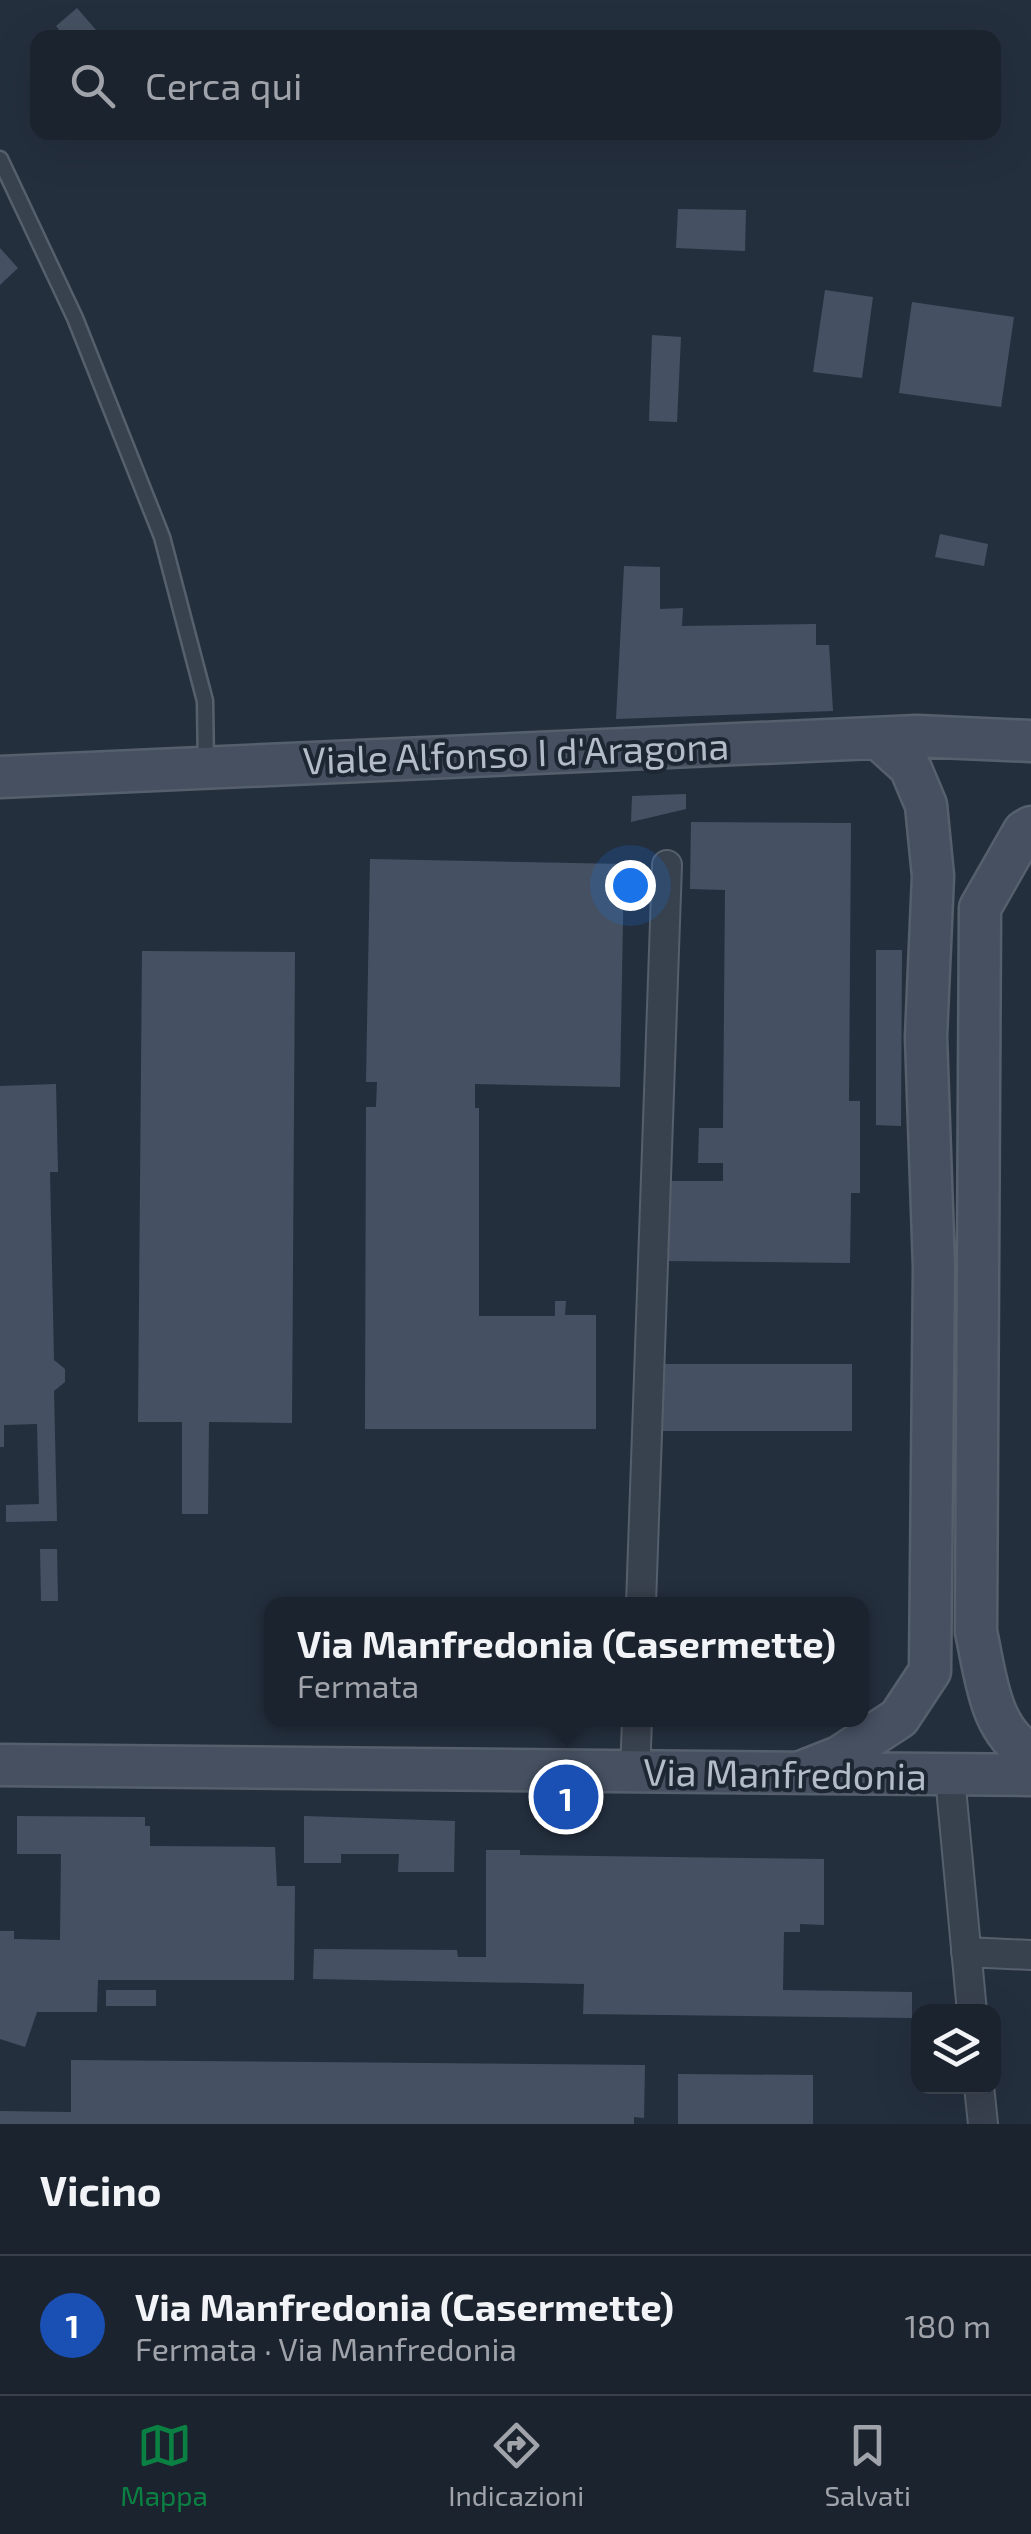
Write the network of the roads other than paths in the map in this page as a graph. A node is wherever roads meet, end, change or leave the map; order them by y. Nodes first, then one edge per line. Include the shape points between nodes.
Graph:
1 (0, 159) edge
2 (878, 738) junction
3 (1031, 742) edge
4 (206, 768) junction
5 (0, 776) edge
6 (1031, 826) edge
7 (668, 865) dead end
8 (641, 1597) edge
9 (637, 1727) edge
10 (1031, 1754) edge
11 (0, 1764) edge
12 (801, 1772) junction
13 (635, 1773) junction
14 (1031, 1776) edge
15 (950, 1777) junction
16 (966, 1952) junction
17 (1031, 1954) edge
18 (971, 2004) edge
19 (980, 2094) edge
20 (982, 2124) edge

1 - 4 lane via 75,318 162,537 205,701
2 - 3 main road, Viale Alfonso I d'Aragona
2 - 4 main road, Viale Alfonso I d'Aragona
2 - 12 main road via 910,768 926,805 934,876 926,1037 934,1268 930,1671 898,1718
4 - 5 main road, Viale Alfonso I d'Aragona
6 - 10 main road via 980,908 976,1632 996,1717 1015,1745
7 - 8 street
9 - 13 street
11 - 13 main road, Via Manfredonia
12 - 13 main road, Via Manfredonia
12 - 15 main road, Via Manfredonia
14 - 15 main road, Via Manfredonia
15 - 16 street
16 - 17 street
16 - 18 street
19 - 20 street

